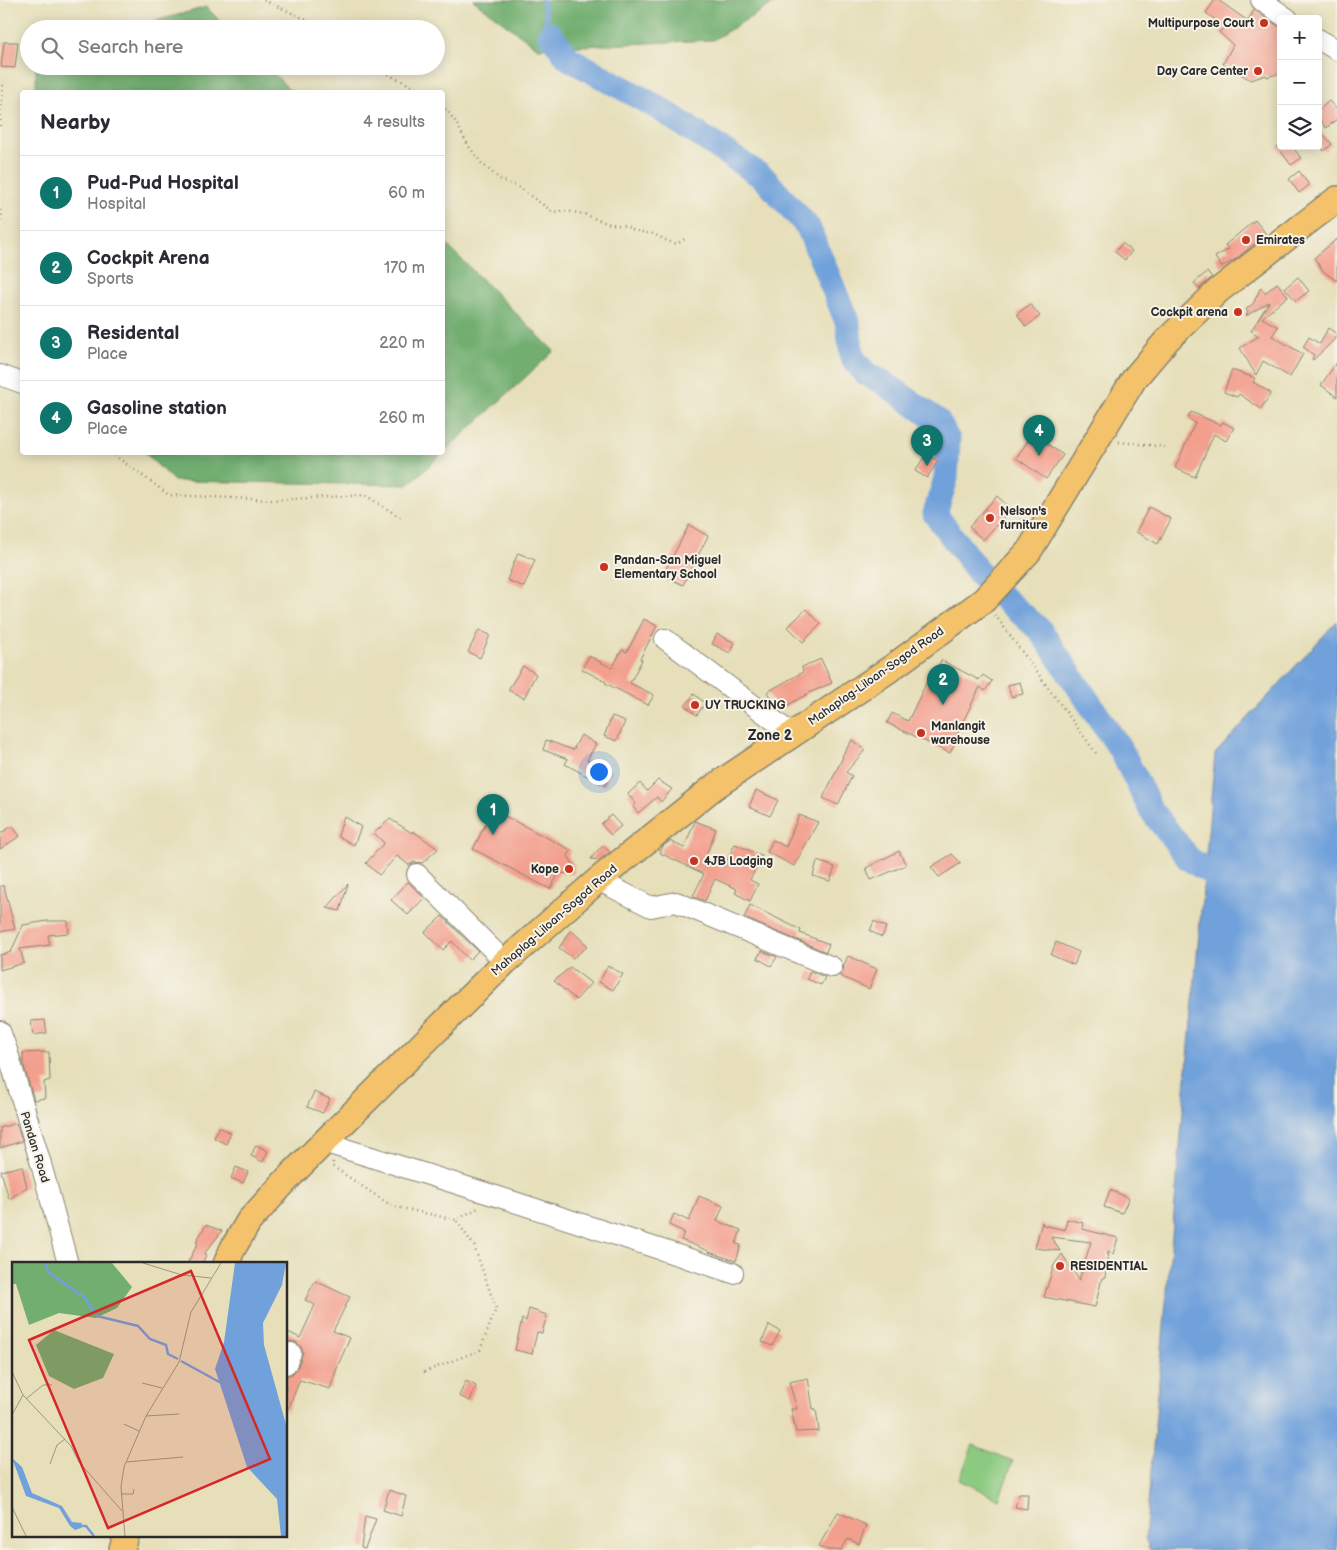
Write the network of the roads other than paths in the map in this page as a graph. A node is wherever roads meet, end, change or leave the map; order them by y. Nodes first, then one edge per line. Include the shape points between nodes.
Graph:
1 (1261, 0) edge
2 (1282, 15) edge
3 (1322, 41) edge
4 (1337, 50) edge
5 (1337, 199) edge
6 (0, 375) edge
7 (20, 382) edge
8 (665, 639) dead end
9 (792, 734) junction
10 (417, 874) dead end
11 (598, 880) junction
12 (504, 962) junction
13 (832, 967) dead end
14 (0, 1030) edge
15 (332, 1145) junction
16 (67, 1262) edge
17 (227, 1262) edge
18 (733, 1273) dead end

1 - 2 street
3 - 4 street
5 - 9 main road, Mahaplag-Liloan-Sogod Road via 1219,290 1167,340 1134,379 1029,551 984,600 890,669
6 - 7 street
8 - 9 street
9 - 11 main road, Mahaplag-Liloan-Sogod Road via 714,787
10 - 12 street
11 - 12 main road, Mahaplag-Liloan-Sogod Road
11 - 13 street via 651,907 676,902
12 - 15 main road, Mahaplag-Liloan-Sogod Road
14 - 16 street, Pandan Road
15 - 17 main road, Mahaplag-Liloan-Sogod Road via 249,1221
15 - 18 street

